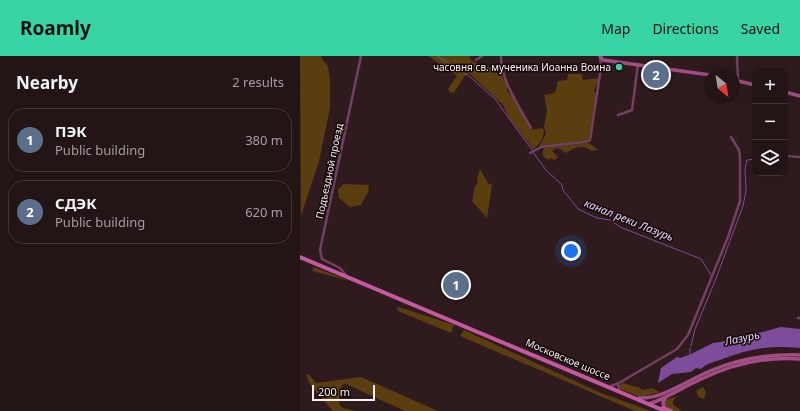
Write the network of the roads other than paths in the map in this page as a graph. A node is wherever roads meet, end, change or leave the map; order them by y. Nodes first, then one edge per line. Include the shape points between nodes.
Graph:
1 (361, 56) edge
2 (482, 56) edge
3 (501, 56) edge
4 (737, 56) edge
5 (600, 57) edge
6 (606, 58) edge
7 (476, 60) dead end
8 (638, 64) junction
9 (601, 67) junction
10 (736, 68) edge
11 (704, 74) edge
12 (740, 81) edge
13 (752, 84) edge
14 (788, 93) edge
15 (800, 96) edge
16 (618, 115) dead end
17 (531, 128) dead end
18 (731, 137) dead end
19 (530, 153) dead end
20 (788, 156) edge
21 (800, 157) edge
22 (300, 257) edge
23 (346, 276) junction
24 (459, 323) junction
25 (800, 355) edge
26 (800, 359) edge
27 (703, 376) junction
28 (619, 383) junction
29 (610, 386) junction
30 (678, 388) junction
31 (619, 389) junction
32 (668, 395) junction
33 (639, 398) junction
34 (650, 404) junction
35 (664, 410) edge
36 (671, 411) edge

1 - 23 street, Подъездной проезд via 320,250 322,259 340,268
2 - 7 street
3 - 17 street via 500,64 505,78
4 - 10 street
5 - 6 main road
5 - 9 street
6 - 8 main road
6 - 9 street
8 - 11 main road
8 - 16 street via 632,110
9 - 19 street via 590,140 541,147
12 - 13 main road
14 - 15 main road
18 - 28 street via 740,158 740,201 726,243 688,335 677,350
20 - 21 street
22 - 23 main road, Московское шоссе
23 - 24 main road, Московское шоссе
24 - 29 main road, Московское шоссе
24 - 34 main road, Московское шоссе
25 - 27 main road via 751,358 722,366
26 - 27 main road via 752,362
27 - 30 main road
28 - 29 street
28 - 31 street
29 - 31 main road, Московское шоссе
30 - 32 main road
30 - 33 main road via 655,396
31 - 33 main road, Московское шоссе
32 - 34 main road
32 - 35 main road via 663,401
33 - 34 main road, Московское шоссе
34 - 35 main road, Московское шоссе
35 - 36 main road, Московское шоссе

